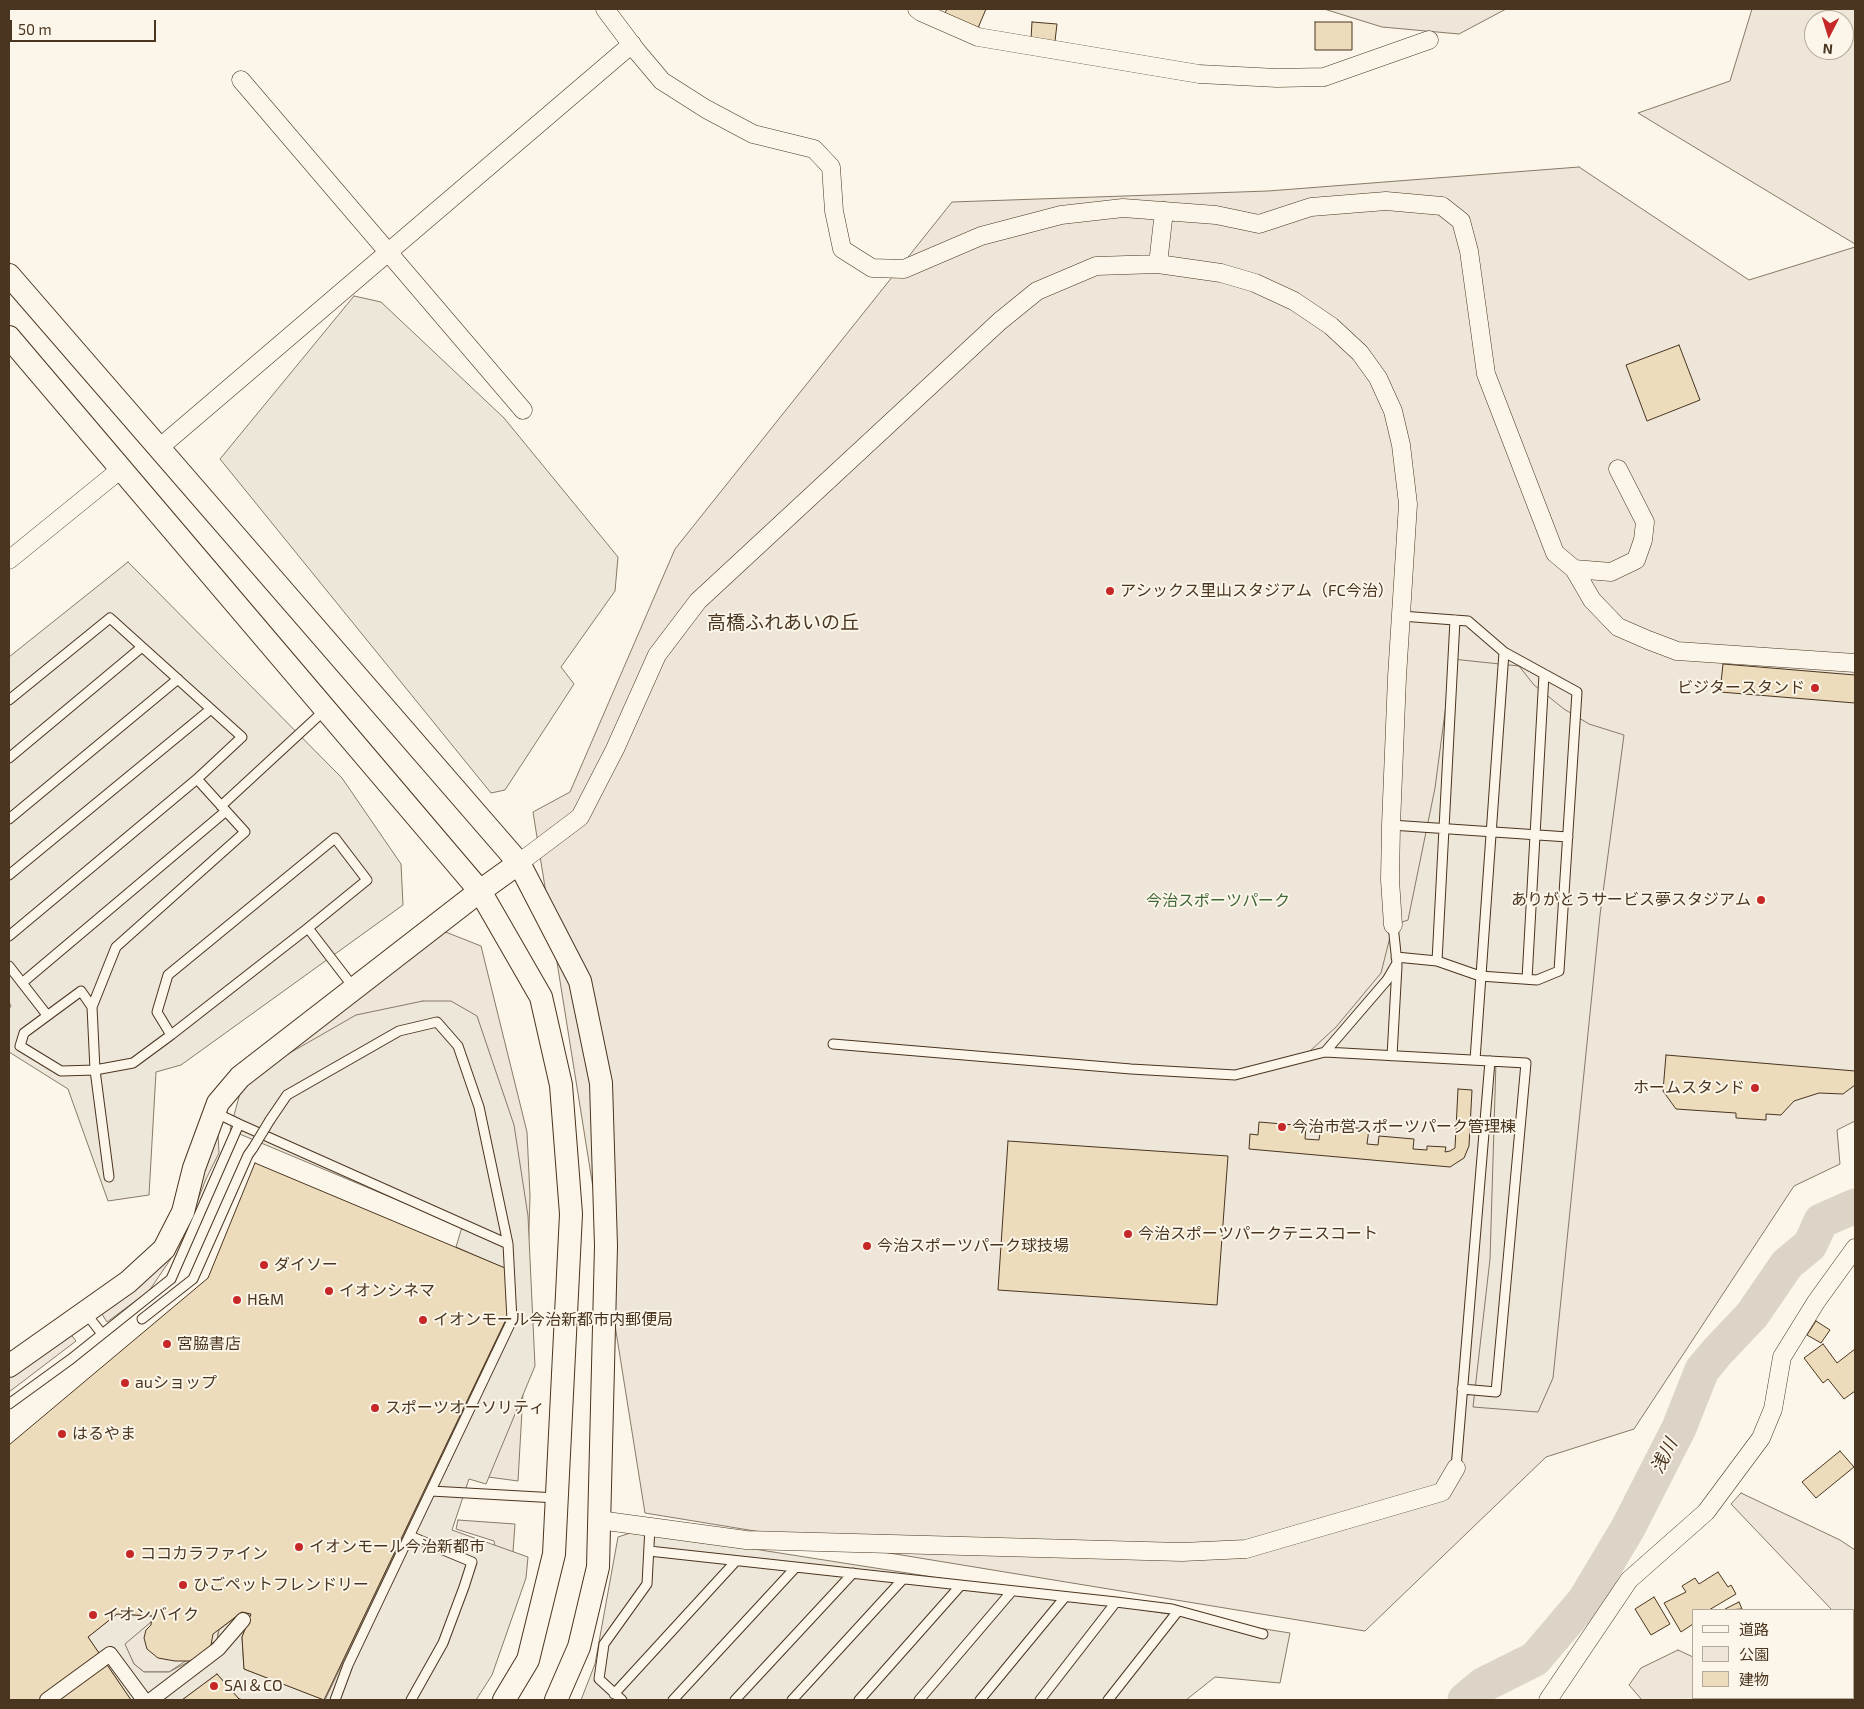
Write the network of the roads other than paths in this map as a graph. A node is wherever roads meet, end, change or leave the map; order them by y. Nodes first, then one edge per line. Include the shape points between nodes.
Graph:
1 (605, 9) edge
2 (917, 9) edge
3 (1429, 40) dead end
4 (632, 44) junction
5 (242, 80) dead end
6 (1164, 211) junction
7 (388, 251) junction
8 (1158, 264) junction
9 (9, 275) edge
10 (9, 336) edge
11 (523, 410) dead end
12 (158, 448) junction
13 (121, 468) junction
14 (1618, 469) dead end
15 (9, 560) edge
16 (1574, 569) junction
17 (1401, 616) junction
18 (1455, 620) junction
19 (142, 647) junction
20 (1504, 652) junction
21 (1855, 663) edge
22 (1544, 674) junction
23 (178, 679) junction
24 (9, 700) edge
25 (211, 709) junction
26 (326, 709) junction
27 (9, 758) edge
28 (197, 779) junction
29 (224, 809) junction
30 (9, 819) edge
31 (1391, 825) junction
32 (1444, 828) junction
33 (1491, 831) junction
34 (1535, 834) junction
35 (1568, 837) junction
36 (519, 863) junction
37 (9, 875) edge
38 (480, 890) junction
39 (1393, 925) joint
40 (308, 928) junction
41 (9, 936) edge
42 (1397, 960) junction
43 (1437, 961) junction
44 (9, 966) edge
45 (1480, 976) junction
46 (1527, 979) junction
47 (22, 983) junction
48 (355, 988) junction
49 (92, 1007) junction
50 (47, 1016) junction
51 (171, 1036) junction
52 (833, 1044) dead end
53 (1325, 1052) junction
54 (1392, 1056) junction
55 (1475, 1060) junction
56 (1490, 1061) junction
57 (95, 1070) junction
58 (214, 1112) junction
59 (239, 1124) junction
60 (109, 1178) dead end
61 (508, 1244) junction
62 (1855, 1248) edge
63 (85, 1312) junction
64 (142, 1319) dead end
65 (102, 1334) junction
66 (9, 1366) edge
67 (1462, 1389) junction
68 (9, 1404) edge
69 (1456, 1468) joint
70 (431, 1491) junction
71 (557, 1498) junction
72 (599, 1520) junction
73 (650, 1527) junction
74 (410, 1536) junction
75 (649, 1551) junction
76 (736, 1561) junction
77 (796, 1568) junction
78 (853, 1574) junction
79 (903, 1579) junction
80 (961, 1586) junction
81 (1012, 1591) junction
82 (1065, 1596) junction
83 (1116, 1602) junction
84 (1178, 1611) junction
85 (243, 1620) dead end
86 (1263, 1634) dead end
87 (614, 1694) junction
88 (47, 1700) edge
89 (144, 1700) edge
90 (151, 1700) edge
91 (335, 1700) edge
92 (411, 1700) edge
93 (504, 1700) edge
94 (556, 1700) edge
95 (622, 1700) edge
96 (673, 1700) edge
97 (735, 1700) edge
98 (792, 1700) edge
99 (859, 1700) edge
100 (919, 1700) edge
101 (980, 1700) edge
102 (1040, 1700) edge
103 (1108, 1700) edge
104 (1548, 1700) edge

1 - 4 street
2 - 3 street via 978,37 1199,74 1324,77
4 - 6 street via 662,81 706,109 753,134 814,149 831,166 834,211 842,249 872,268 904,269 981,236 1061,215 1123,208
4 - 7 street
5 - 7 street
6 - 8 street
6 - 16 street via 1216,215 1259,224 1311,207 1386,201 1442,206 1461,221 1470,251 1486,374 1555,553
7 - 11 street
7 - 12 street
8 - 17 street via 1221,273 1255,282 1294,301 1331,326 1360,353 1378,378 1393,412 1406,477 1407,541
8 - 36 street via 1096,266 1036,291 698,601 657,655 580,817
9 - 12 street
10 - 13 street
12 - 36 street
13 - 15 street
13 - 26 street
14 - 16 street via 1645,522 1636,560 1611,572
16 - 21 street via 1592,600 1618,627 1677,651
17 - 18 lane
17 - 31 street
18 - 20 lane via 1468,621
18 - 32 lane
19 - 23 lane
19 - 24 lane via 110,618
19 - 27 lane
20 - 22 lane
20 - 33 lane
22 - 34 lane
22 - 35 lane via 1577,692
23 - 25 lane
23 - 30 lane
25 - 28 lane via 242,737
25 - 37 lane
26 - 29 lane
26 - 38 street
28 - 29 lane
28 - 41 lane
29 - 47 lane
29 - 49 lane via 246,832 116,947
31 - 32 lane
31 - 39 street
32 - 33 lane
32 - 43 lane
33 - 34 lane
33 - 45 lane
34 - 35 lane
34 - 46 lane
35 - 46 lane via 1559,971 1537,980
36 - 38 street
36 - 72 street via 580,982 601,1083 606,1246
38 - 48 street
38 - 71 street via 542,997 561,1085 571,1214
39 - 42 lane
40 - 48 lane
40 - 51 lane
40 - 51 lane via 367,880 335,838 168,975 157,1012
42 - 43 lane
42 - 53 lane via 1388,980
42 - 54 lane
43 - 45 lane
44 - 47 lane
45 - 46 lane
45 - 55 lane
47 - 50 lane
48 - 58 street via 240,1077
49 - 50 lane via 81,991
49 - 57 lane
50 - 57 lane via 24,1033 20,1046 60,1071
51 - 57 lane via 134,1063
52 - 53 lane via 1131,1070 1235,1075
53 - 54 lane
54 - 55 lane
55 - 56 lane
56 - 67 lane
56 - 67 lane via 1526,1063 1496,1392
57 - 60 lane
58 - 59 lane
58 - 63 street via 194,1168 184,1212 164,1249 128,1282
59 - 61 lane
59 - 65 lane via 171,1278
61 - 64 lane, bridge via 479,1107 458,1046 437,1022 399,1031 287,1095 248,1155 193,1279
61 - 70 lane via 512,1320
62 - 104 street via 1782,1357 1774,1409 1760,1438 1706,1512 1629,1580
63 - 65 lane
63 - 66 street
65 - 68 lane
67 - 69 lane
69 - 73 street via 1442,1492 1246,1549 1182,1552 746,1540
70 - 71 lane
70 - 74 lane
71 - 93 street via 554,1554 528,1660
72 - 73 street
72 - 94 street via 598,1567 579,1647
73 - 75 lane
74 - 91 lane via 348,1665
74 - 92 lane via 472,1562 444,1643
75 - 76 lane
75 - 87 lane via 647,1584 604,1644 599,1679
76 - 77 lane
76 - 87 lane
77 - 78 lane
77 - 96 lane
78 - 79 lane
78 - 97 lane
79 - 80 lane
79 - 98 lane
80 - 81 lane
80 - 99 lane
81 - 82 lane
81 - 100 lane
82 - 83 lane
82 - 101 lane
83 - 84 lane
83 - 102 lane
84 - 86 lane
84 - 103 lane
85 - 90 street via 218,1649
87 - 95 lane
88 - 89 street via 110,1654

